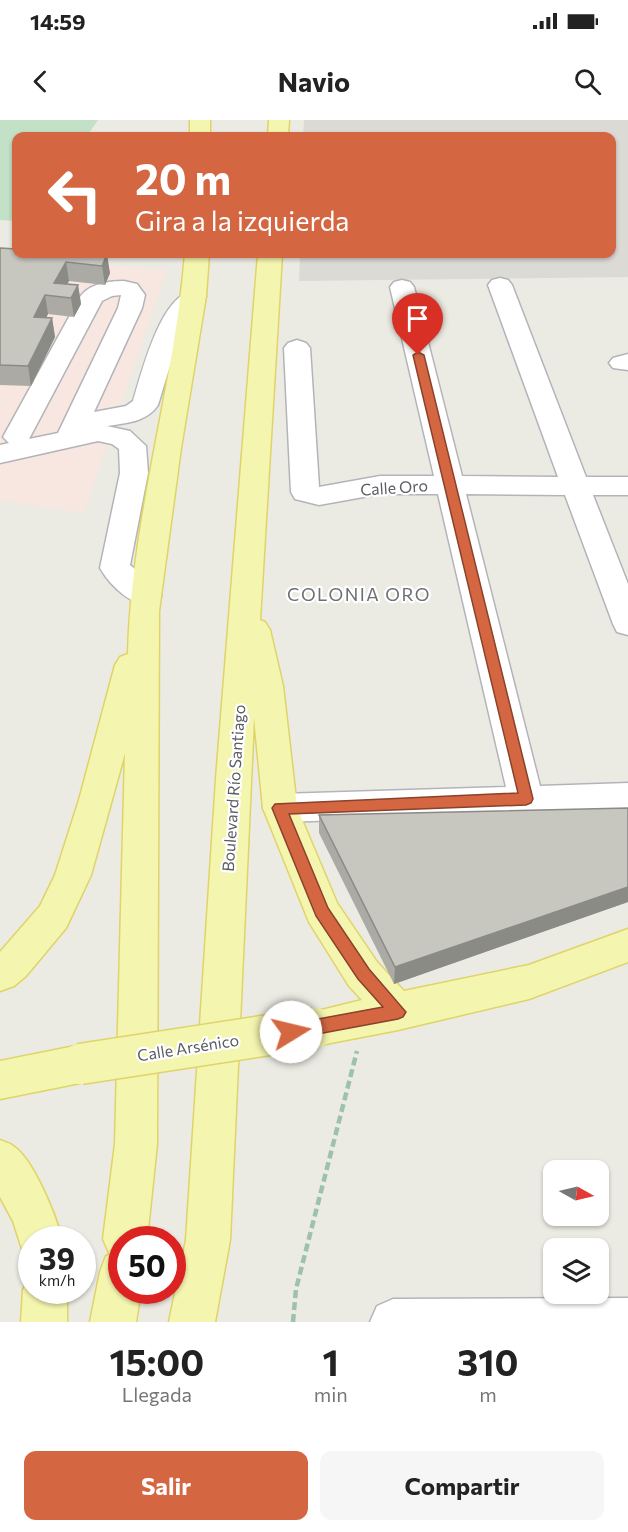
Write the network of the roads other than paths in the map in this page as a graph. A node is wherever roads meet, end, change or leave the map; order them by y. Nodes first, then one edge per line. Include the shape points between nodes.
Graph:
1 (197, 258) edge
2 (270, 258) edge
3 (500, 285) dead end
4 (402, 287) dead end
5 (194, 296) junction
6 (297, 348) dead end
7 (72, 431) junction
8 (6, 444) edge
9 (450, 484) junction
10 (577, 486) junction
11 (628, 486) edge
12 (246, 596) junction
13 (145, 603) junction
14 (628, 624) edge
15 (628, 797) edge
16 (526, 799) junction
17 (280, 808) junction
18 (628, 945) edge
19 (0, 974) edge
20 (381, 1015) junction
21 (8, 1074) edge
22 (0, 1161) edge
23 (38, 1226) edge
24 (127, 1226) edge
25 (45, 1304) edge
26 (116, 1304) edge
27 (628, 1321) edge
28 (44, 1322) edge
29 (113, 1322) edge
30 (192, 1322) edge
31 (414, 1322) edge

1 - 5 main road
2 - 12 main road, Boulevard Río Santiago
3 - 10 street
4 - 9 street
5 - 7 street via 170,325 145,405 134,413
5 - 13 main road
6 - 9 street, Calle Oro via 305,492 319,496 380,485
7 - 8 street
7 - 8 street via 130,308 134,295 129,289 114,287 92,297
7 - 13 street via 120,437 132,446 134,473 115,568
9 - 10 street, Calle Oro
9 - 16 street
10 - 11 street, Calle Oro
10 - 14 street
12 - 17 main road via 267,686
12 - 30 main road, Boulevard Río Santiago via 208,1240
13 - 19 main road via 96,800 73,875 53,918
13 - 24 main road via 136,1144
15 - 16 street
16 - 17 street
17 - 20 main road via 322,911 363,974
18 - 20 main road, Calle Arsénico via 529,982
20 - 21 main road, Calle Arsénico, bridge
22 - 23 main road
25 - 28 main road
26 - 29 main road
27 - 31 street

